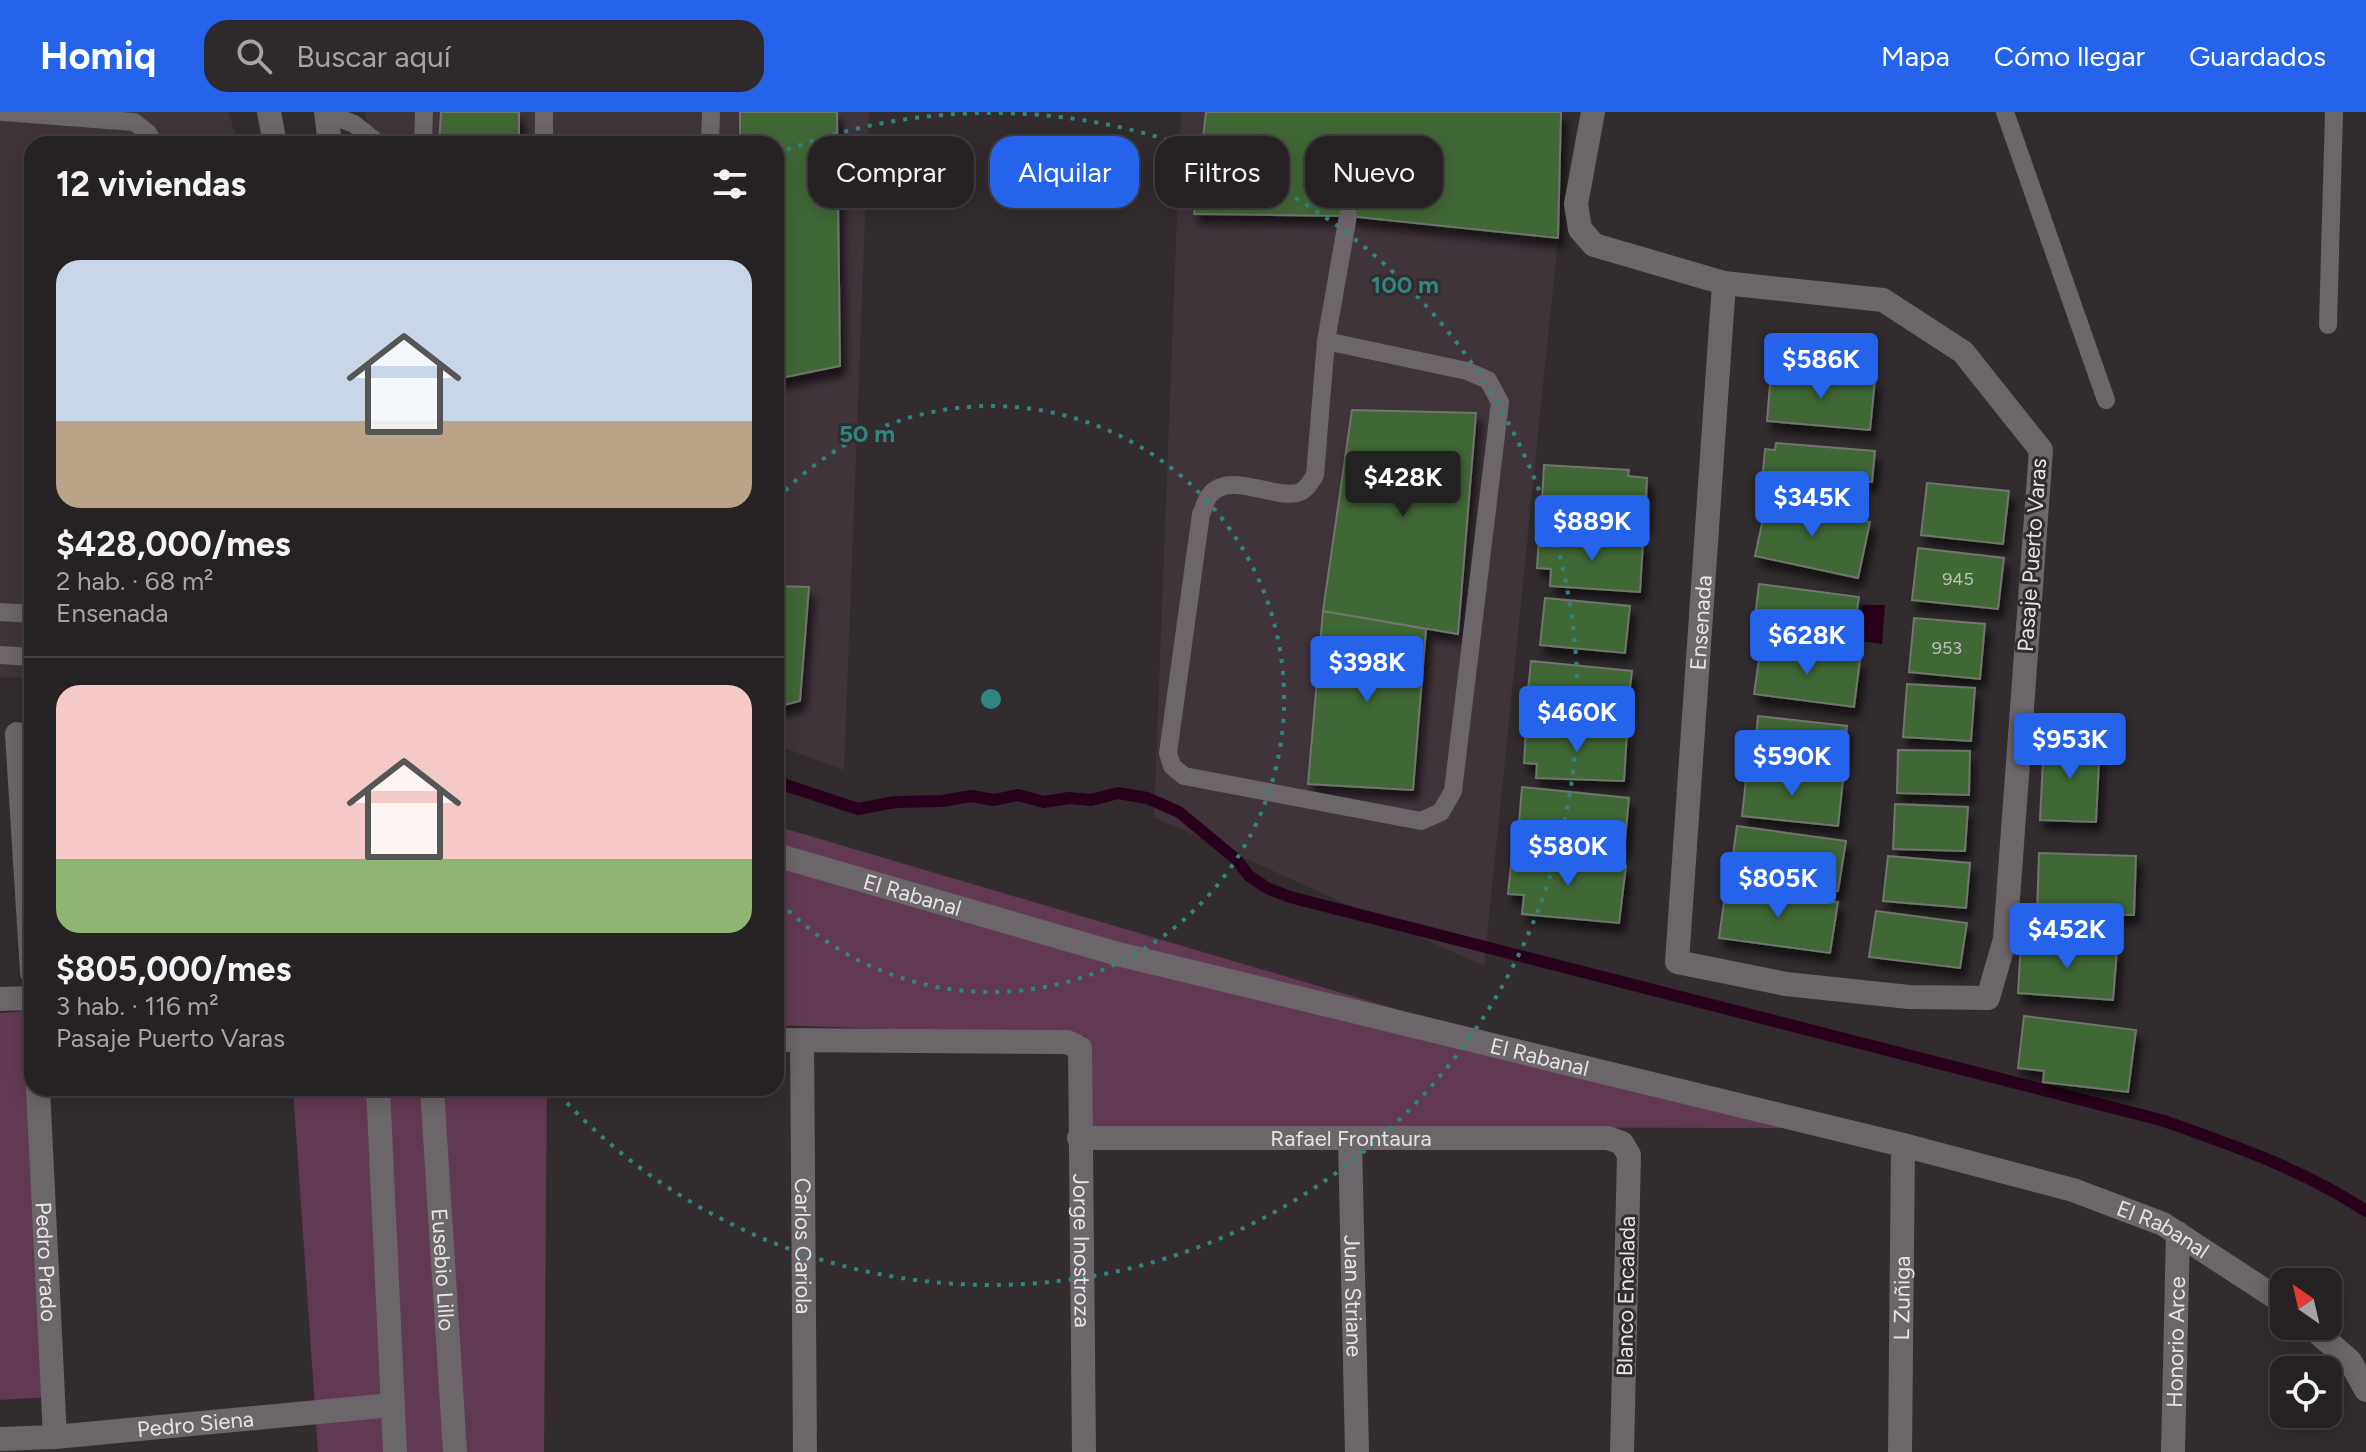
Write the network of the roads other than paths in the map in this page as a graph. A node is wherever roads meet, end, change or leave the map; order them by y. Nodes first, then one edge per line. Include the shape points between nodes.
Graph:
1 (3, 112) edge
2 (269, 112) edge
3 (424, 112) edge
4 (544, 112) edge
5 (711, 112) edge
6 (1593, 112) edge
7 (2005, 112) edge
8 (2334, 112) edge
9 (326, 113) edge
10 (150, 136) edge
11 (274, 136) edge
12 (329, 136) edge
13 (369, 136) edge
14 (423, 136) edge
15 (544, 136) edge
16 (710, 136) edge
17 (1348, 216) dead end
18 (1724, 283) junction
19 (2328, 325) dead end
20 (1326, 341) junction
21 (2106, 400) dead end
22 (0, 612) edge
23 (24, 614) edge
24 (0, 655) edge
25 (24, 656) edge
26 (16, 734) edge
27 (24, 854) edge
28 (784, 857) edge
29 (1677, 962) joint
30 (24, 998) edge
31 (0, 999) edge
32 (784, 1040) edge
33 (802, 1040) junction
34 (38, 1096) edge
35 (378, 1096) edge
36 (433, 1096) edge
37 (1079, 1138) junction
38 (1350, 1140) junction
39 (1622, 1143) joint
40 (1903, 1145) junction
41 (2178, 1233) junction
42 (2270, 1294) edge
43 (2326, 1340) edge
44 (2366, 1390) edge
45 (392, 1405) junction
46 (55, 1437) junction
47 (0, 1439) edge
48 (395, 1452) edge
49 (455, 1452) edge
50 (805, 1452) edge
51 (1084, 1452) edge
52 (1357, 1452) edge
53 (1622, 1452) edge
54 (1900, 1452) edge
55 (2173, 1452) edge

1 - 10 lane via 134,122
2 - 11 street
3 - 14 lane
4 - 15 lane
5 - 16 lane
6 - 18 street, Pasaje Puerto Varas via 1576,204 1580,229 1594,245
7 - 21 lane
8 - 19 lane
9 - 12 street
9 - 13 lane
17 - 20 lane
18 - 29 street, Ensenada
18 - 29 street, Pasaje Puerto Varas via 1883,300 1963,352 2041,450 2005,939 1988,998 1909,997 1801,985
20 - 20 lane via 1467,371 1488,380 1500,402 1453,791 1441,812 1421,821 1184,776 1172,766 1168,753 1201,514 1209,495 1222,486 1296,494 1308,487 1315,475
22 - 23 lane
24 - 25 lane
26 - 27 street
28 - 40 street, El Rabanal via 1118,954
30 - 31 street
32 - 33 street
33 - 37 street, Jorge Inostroza via 1067,1042 1080,1048 1082,1062
33 - 50 street, Carlos Cariola
34 - 46 street, Pedro Prado
35 - 45 street
36 - 49 street, Eusebio Lillo
37 - 38 street, Rafael Frontaura
37 - 51 street, Jorge Inostroza
38 - 39 street, Rafael Frontaura via 1608,1138
38 - 52 street, Juan Striane
39 - 53 street, Blanco Encalada via 1629,1155
40 - 41 street, El Rabanal via 2073,1190
40 - 54 street, L Zuñiga
41 - 42 street, El Rabanal
41 - 55 street, Honorio Arce
43 - 44 street via 2350,1361
45 - 46 street, Pedro Siena
45 - 48 street
46 - 47 street, Pedro Siena

